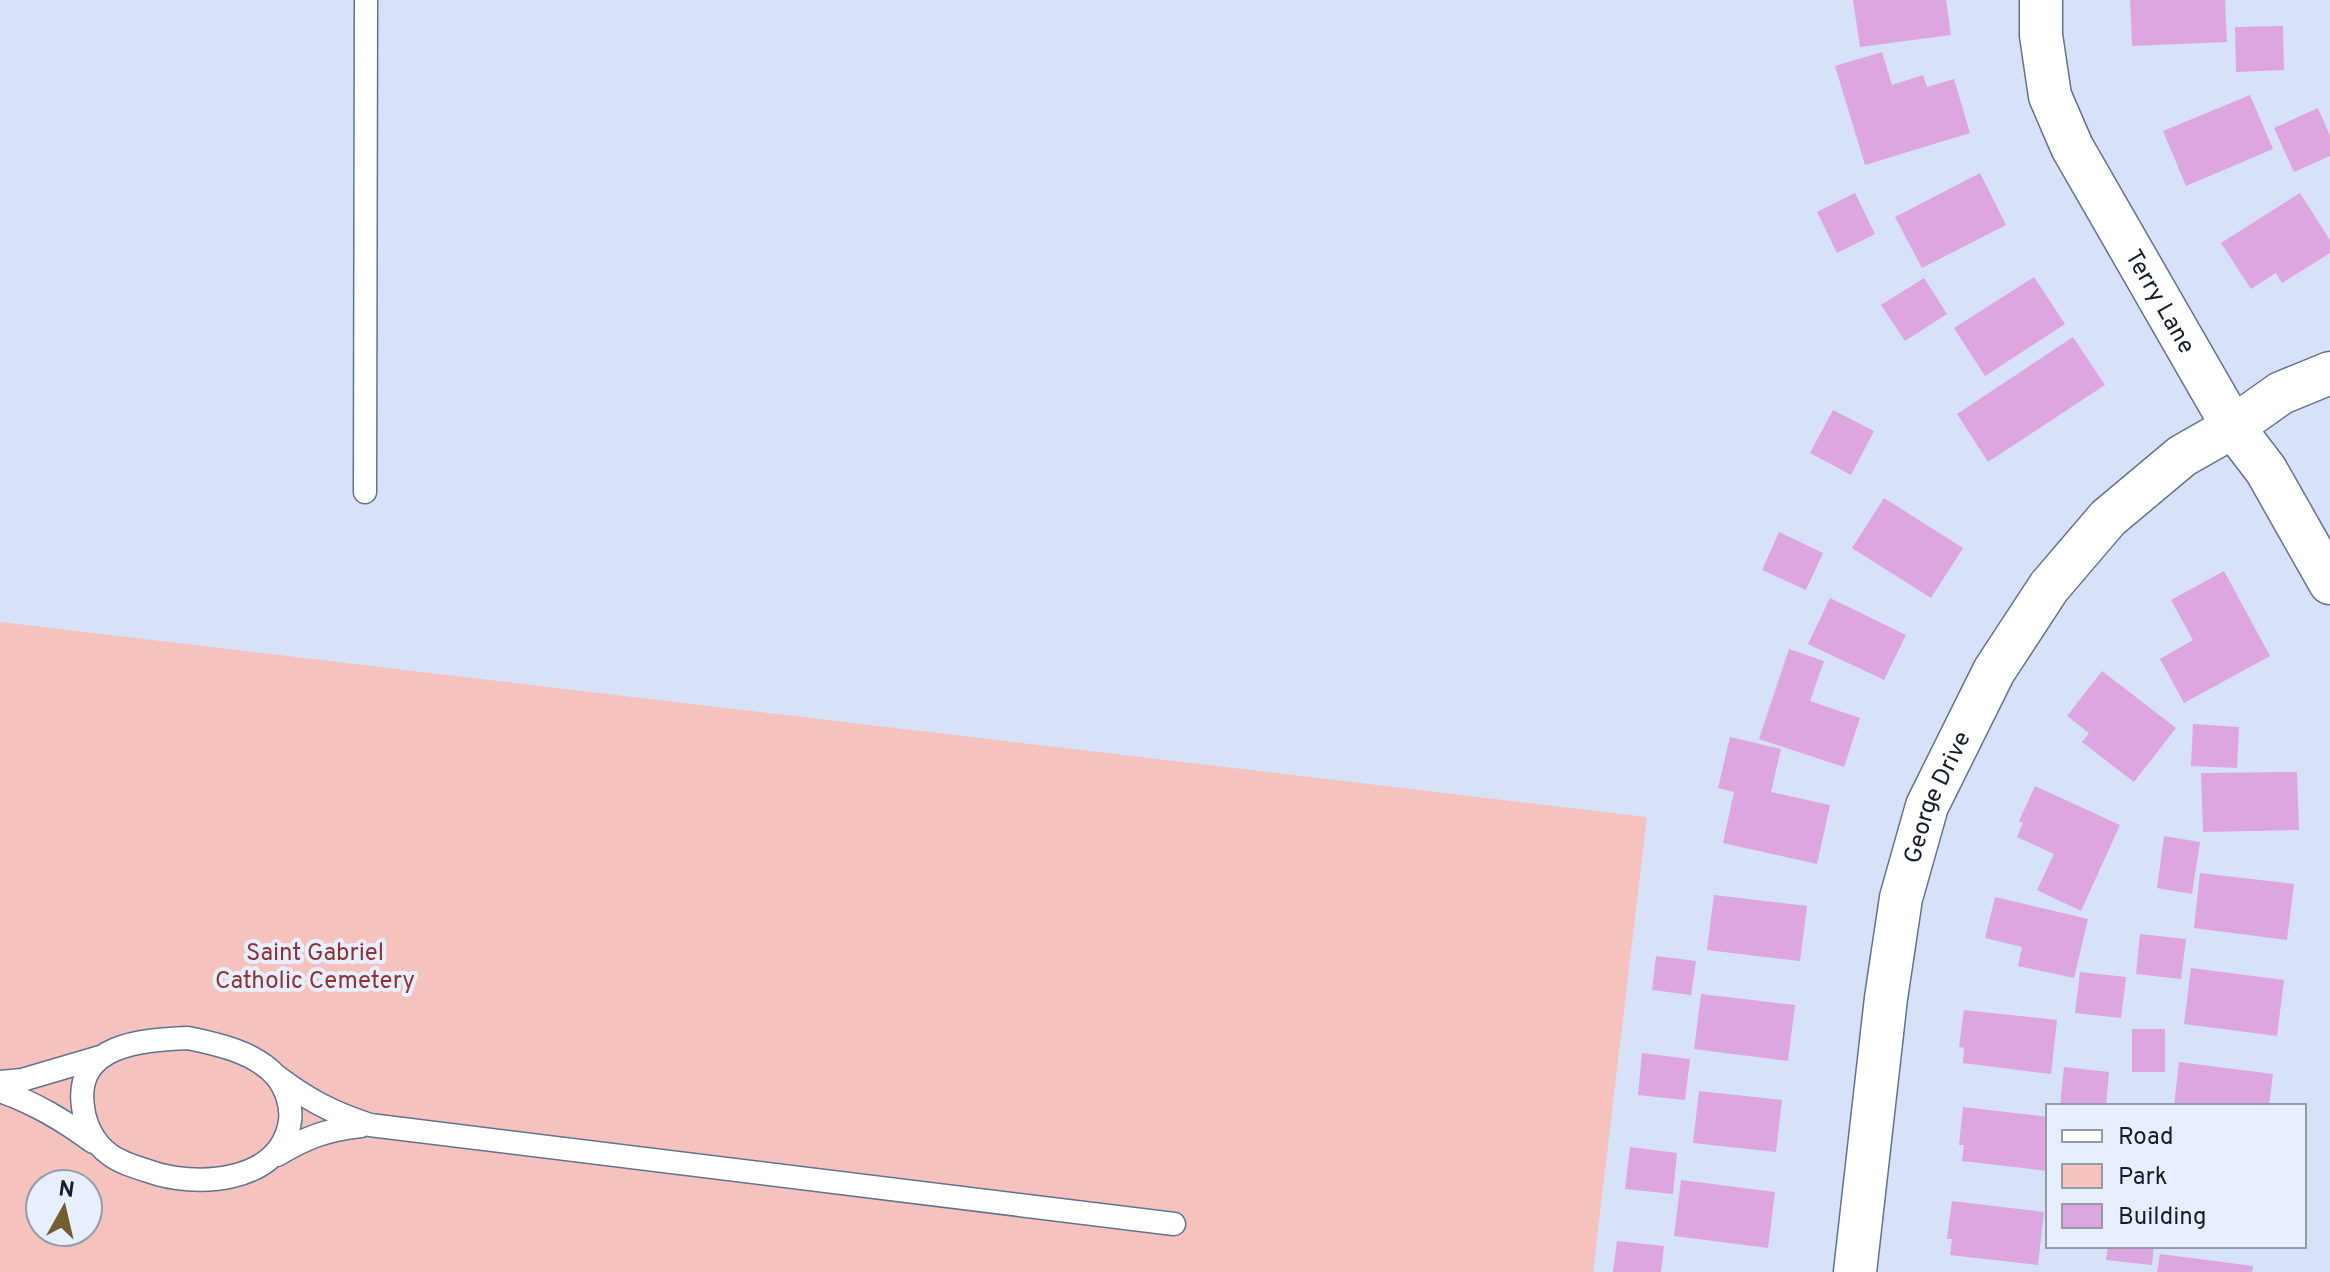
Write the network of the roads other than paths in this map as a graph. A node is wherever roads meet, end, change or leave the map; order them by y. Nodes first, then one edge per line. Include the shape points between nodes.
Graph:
1 (366, 0) edge
2 (2041, 0) edge
3 (2330, 373) edge
4 (2233, 427) junction
5 (365, 492) dead end
6 (2330, 583) edge
7 (105, 1055) junction
8 (275, 1075) junction
9 (0, 1082) edge
10 (0, 1091) edge
11 (370, 1125) junction
12 (109, 1154) junction
13 (266, 1161) junction
14 (1174, 1224) dead end
15 (1855, 1272) edge

1 - 5 lane
2 - 4 street, Terry Lane via 2050,96 2072,147
3 - 4 street, George Drive via 2281,393
4 - 6 street, Terry Lane via 2266,470
4 - 15 street, George Drive via 2182,456 2108,518 2049,587 1994,671 1927,806 1901,898
7 - 8 lane via 125,1044 188,1038 247,1056
7 - 9 lane
7 - 12 lane via 92,1064 82,1104 94,1138
8 - 11 lane via 307,1099
8 - 13 lane via 291,1114 281,1146
10 - 12 lane via 54,1115
11 - 13 lane via 306,1137
11 - 14 lane
12 - 13 lane via 163,1177 192,1180 243,1173

